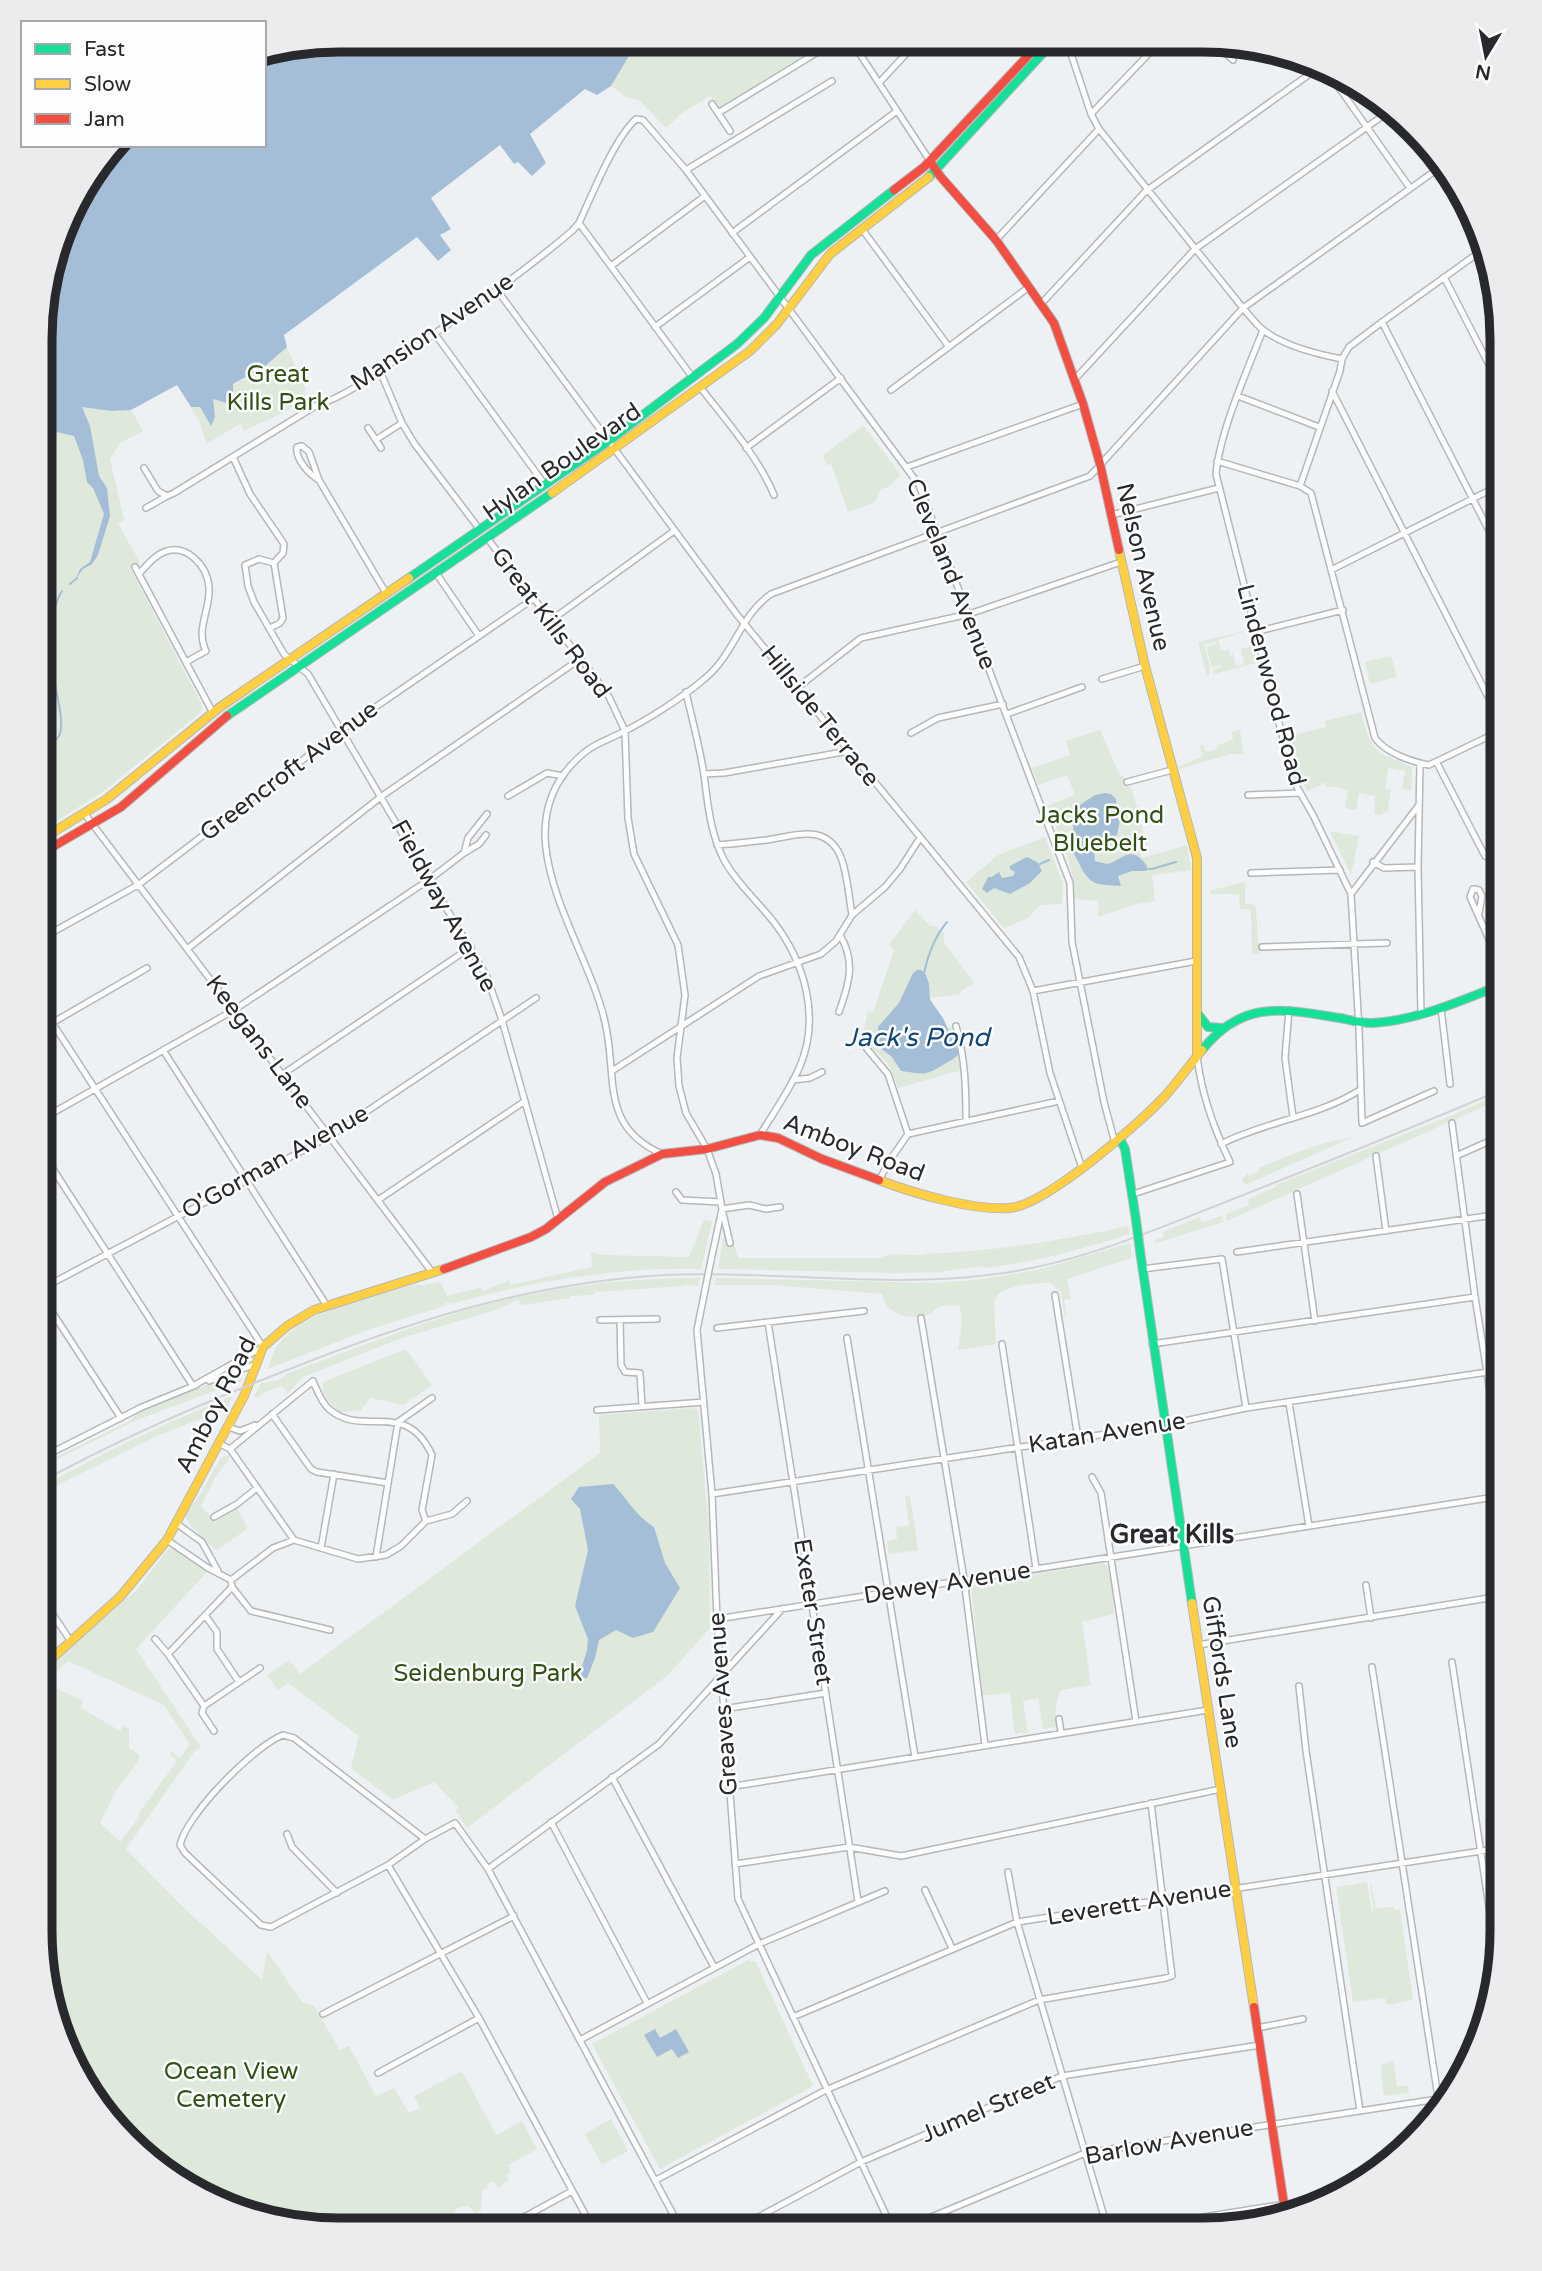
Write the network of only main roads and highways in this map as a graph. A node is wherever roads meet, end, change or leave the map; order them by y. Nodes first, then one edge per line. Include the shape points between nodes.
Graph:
1 (1032, 52) edge
2 (1044, 52) edge
3 (930, 161) junction
4 (936, 170) junction
5 (52, 833) edge
6 (52, 847) edge
7 (1490, 989) edge
8 (1196, 1009) junction
9 (1223, 1028) junction
10 (1197, 1056) junction
11 (1117, 1141) junction
12 (52, 1657) edge
13 (1284, 2206) edge

1 - 3 main road, Hylan Boulevard
2 - 4 main road, Hylan Boulevard
3 - 4 main road, Nelson Avenue
3 - 5 main road, Hylan Boulevard via 823,244 752,331 693,378 213,713 117,792
4 - 6 main road, Hylan Boulevard via 823,261 757,345 614,451 221,721 128,801
4 - 8 main road, Nelson Avenue via 996,240 1058,330 1083,404 1145,666 1197,858
7 - 9 main road, Amboy Road via 1421,1015 1386,1021 1289,1010 1258,1012
8 - 9 main road via 1206,1026
8 - 10 main road, Nelson Avenue
9 - 10 main road, Amboy Road
10 - 11 main road, Amboy Road via 1165,1096
11 - 12 main road, Amboy Road via 1051,1191 1006,1209 926,1196 761,1135 707,1149 662,1154 605,1182 531,1237 300,1317 263,1347 220,1444 167,1540 125,1592
11 - 13 main road, Giffords Lane, bridge via 1125,1149

